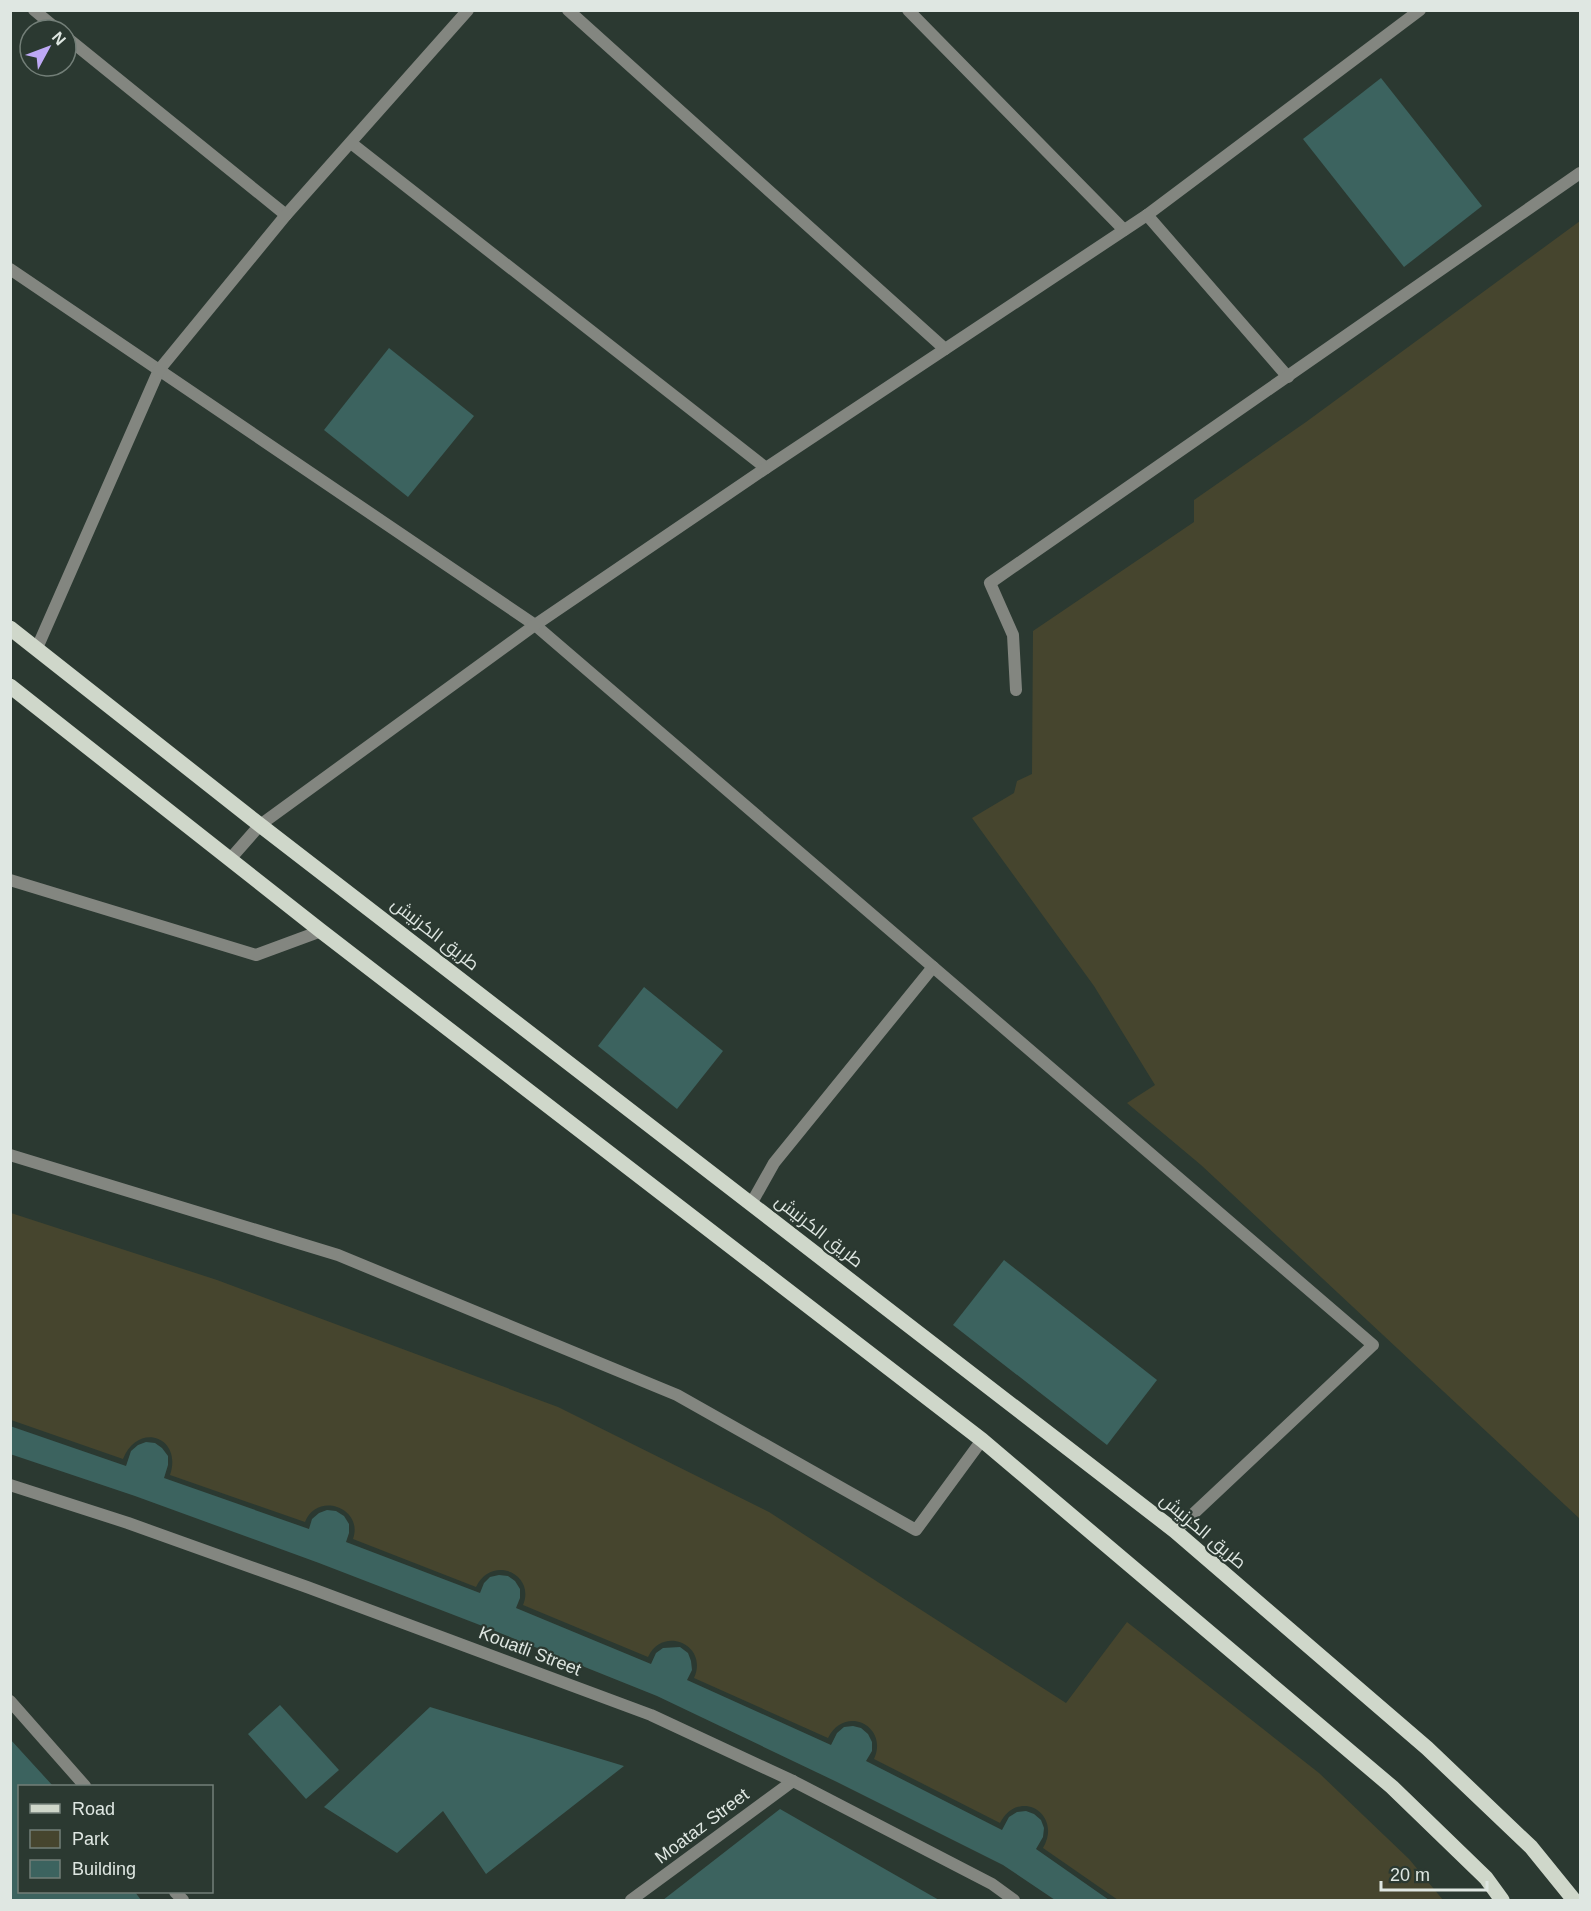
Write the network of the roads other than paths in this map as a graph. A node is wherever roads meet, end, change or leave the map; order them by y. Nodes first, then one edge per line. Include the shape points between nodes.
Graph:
1 (568, 10) edge
2 (908, 10) edge
3 (1420, 10) edge
4 (465, 11) edge
5 (78, 47) edge
6 (351, 143) junction
7 (1581, 173) edge
8 (286, 215) junction
9 (1148, 215) junction
10 (1124, 230) junction
11 (10, 269) edge
12 (945, 349) junction
13 (159, 370) junction
14 (1288, 377) junction
15 (766, 468) junction
16 (535, 625) junction
17 (10, 628) edge
18 (37, 648) junction
19 (10, 686) edge
20 (1016, 690) dead end
21 (260, 825) junction
22 (231, 858) junction
23 (10, 880) edge
24 (321, 930) junction
25 (933, 967) junction
26 (10, 1155) edge
27 (751, 1204) junction
28 (982, 1440) junction
29 (10, 1485) edge
30 (1175, 1531) junction
31 (10, 1701) edge
32 (793, 1780) junction
33 (84, 1785) edge
34 (632, 1900) edge
35 (1014, 1900) edge
36 (1502, 1900) edge
37 (1574, 1900) edge

1 - 12 street
2 - 10 street
3 - 9 street
4 - 6 street
5 - 8 street
6 - 8 street
6 - 15 street
7 - 14 street
8 - 13 street
9 - 10 street
9 - 14 street
10 - 12 street
11 - 13 street
12 - 15 street
13 - 16 street
13 - 18 street
14 - 20 street via 990,583 1013,635
15 - 16 street
16 - 21 street
16 - 25 street
17 - 18 main road, طريق الكرنيش
18 - 21 main road, طريق الكرنيش
19 - 22 main road
21 - 22 street
21 - 27 main road, طريق الكرنيش
22 - 24 main road
23 - 24 street via 256,955
24 - 28 main road
25 - 27 street via 774,1163
25 - 30 street via 1373,1345
26 - 28 street via 338,1256 677,1395 916,1530
27 - 30 main road, طريق الكرنيش
28 - 36 main road via 1392,1787 1486,1878
29 - 32 street, Kouatli Street via 307,1587 640,1711
30 - 37 main road, طريق الكرنيش via 1427,1748 1531,1847
31 - 33 street
32 - 34 street, Moataz Street
32 - 35 street, Kouatli Street via 992,1884

